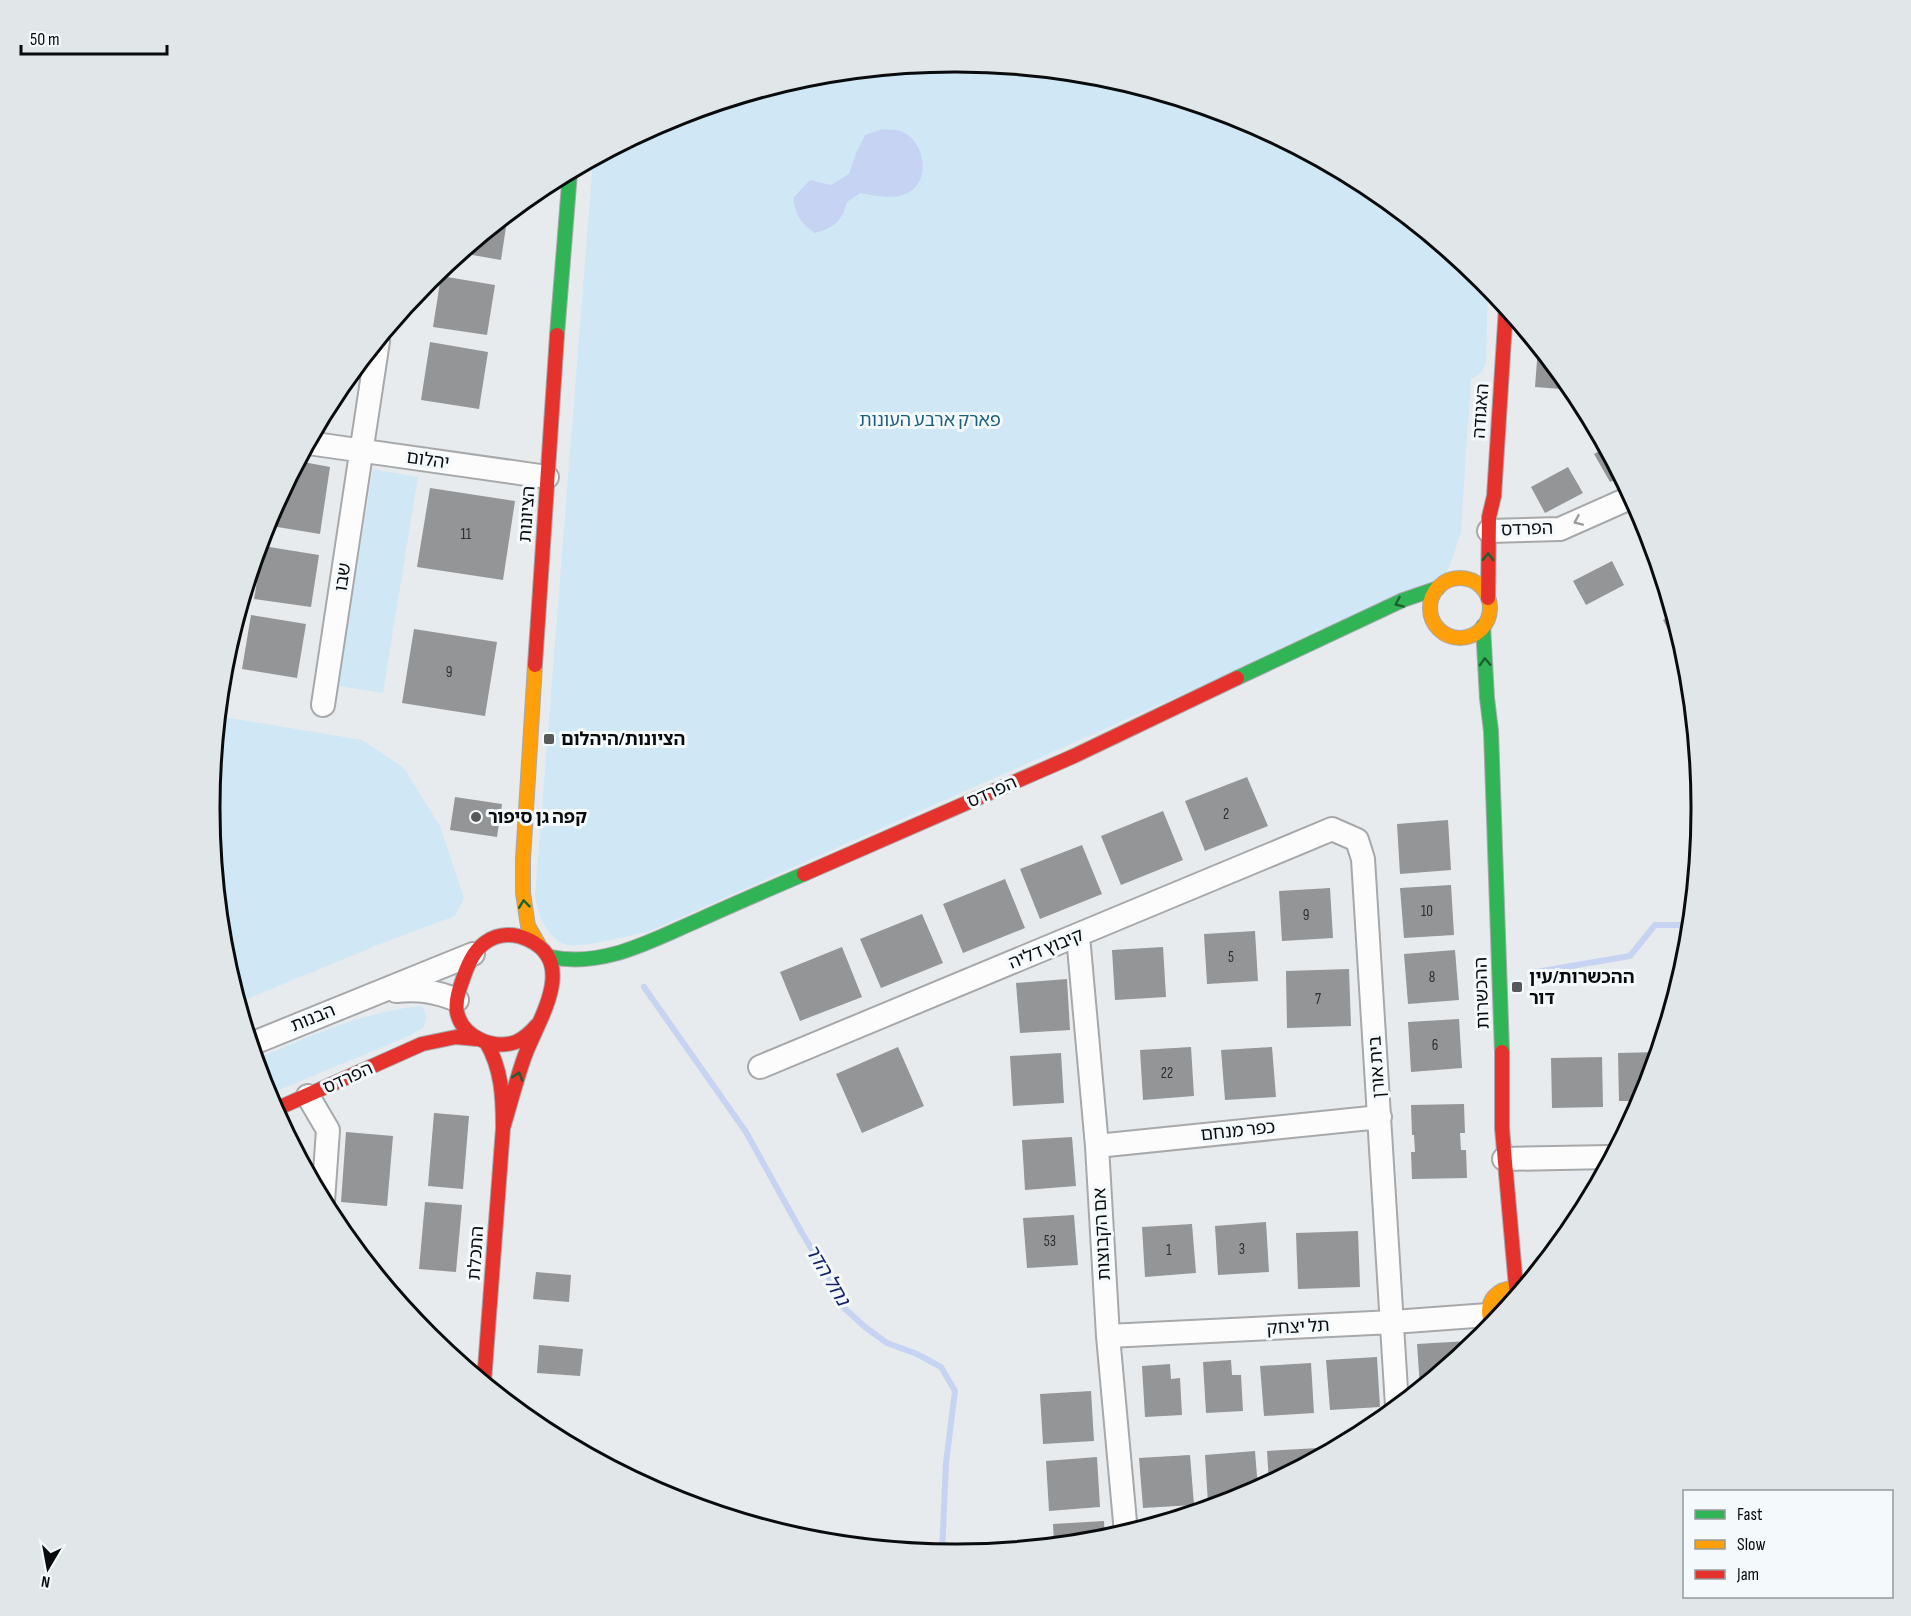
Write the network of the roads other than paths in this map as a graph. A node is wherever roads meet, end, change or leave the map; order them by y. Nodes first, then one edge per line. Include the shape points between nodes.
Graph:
1 (569, 182) edge
2 (1505, 319) edge
3 (376, 355) edge
4 (316, 444) edge
5 (362, 450) junction
6 (547, 477) junction
7 (1624, 500) edge
8 (1484, 531) junction
9 (1464, 564) dead end
10 (1453, 579) junction
11 (1438, 588) junction
12 (1488, 598) junction
13 (1395, 619) dead end
14 (1363, 620) junction
15 (1415, 620) dead end
16 (1435, 624) junction
17 (1483, 626) junction
18 (1446, 634) junction
19 (1456, 652) dead end
20 (1474, 679) dead end
21 (1486, 698) junction
22 (323, 705) dead end
23 (1332, 829) joint
24 (523, 859) junction
25 (510, 893) dead end
26 (497, 919) dead end
27 (1078, 936) junction
28 (539, 945) junction
29 (477, 950) junction
30 (616, 954) junction
31 (551, 957) junction
32 (591, 974) dead end
33 (377, 994) junction
34 (561, 997) dead end
35 (457, 1004) junction
36 (539, 1021) junction
37 (482, 1040) junction
38 (258, 1041) edge
39 (422, 1044) junction
40 (760, 1066) dead end
41 (308, 1096) junction
42 (283, 1106) edge
43 (1380, 1117) junction
44 (503, 1128) junction
45 (1097, 1146) junction
46 (1603, 1157) edge
47 (1504, 1159) junction
48 (324, 1186) edge
49 (1518, 1282) edge
50 (1513, 1288) edge
51 (1490, 1314) edge
52 (1483, 1320) edge
53 (1393, 1322) junction
54 (1108, 1336) junction
55 (485, 1373) edge
56 (1397, 1397) edge
57 (1127, 1523) edge

1 - 6 street, הציונות
2 - 8 street, האגודה via 1494,496
3 - 5 street, שבו
4 - 5 street, יהלום
5 - 6 street, יהלום
5 - 22 street, שבו
6 - 24 street, הציונות
7 -> 8 street, הפרדס via 1560,528
12 -> 8 street, האגודה
9 - 10 street
10 - 11 street
10 - 12 street via 1473,582
11 -> 14 street, הפרדס
11 - 16 street via 1430,608
12 - 17 street via 1489,613
13 - 14 street, הפרדס
14 - 30 street, הפרדס via 1074,756
15 - 16 street
16 - 18 street
17 - 18 street via 1466,637
21 -> 17 street, ההכשרות
18 - 19 street
20 - 21 street, ההכשרות
21 - 47 street, ההכשרות via 1491,731
23 - 27 street, קיבוץ דליה
23 - 43 street, בית אורן via 1357,840 1363,859
24 - 25 street, הציונות
28 -> 24 street, הציונות via 524,907
26 - 29 street
27 - 40 street, קיבוץ דליה
27 - 45 street, אם הקבוצות
28 - 29 street via 524,937 505,936 490,940
28 - 31 street
29 - 33 street, הבנות
29 - 35 street via 465,972
30 - 31 street, הפרדס via 573,961
30 - 32 street, הפרדס
31 - 36 street via 552,984
33 - 35 street, הבנות via 417,989 445,995
33 - 38 street, הבנות
34 - 36 street
35 - 37 street via 463,1025
35 - 39 street, הפרדס via 444,1026
36 - 37 street via 524,1038 514,1042 495,1044
44 -> 36 street, התכלת
37 - 39 street, הפרדס via 446,1037
37 - 44 street, התכלת via 494,1058 503,1093
39 - 41 street, הפרדס
41 - 42 street, הפרדס
41 - 48 street via 328,1130
43 - 45 street, כפר מנחם
43 - 53 street, בית אורן
44 - 55 street, התכלת
45 - 54 street, אם הקבוצות
46 - 47 street
47 - 49 street, ההכשרות
50 - 51 street via 1506,1287 1493,1296
52 - 53 street, תל יצחק
53 - 54 street, תל יצחק
53 - 56 street, בית אורן
54 - 57 street, אם הקבוצות

